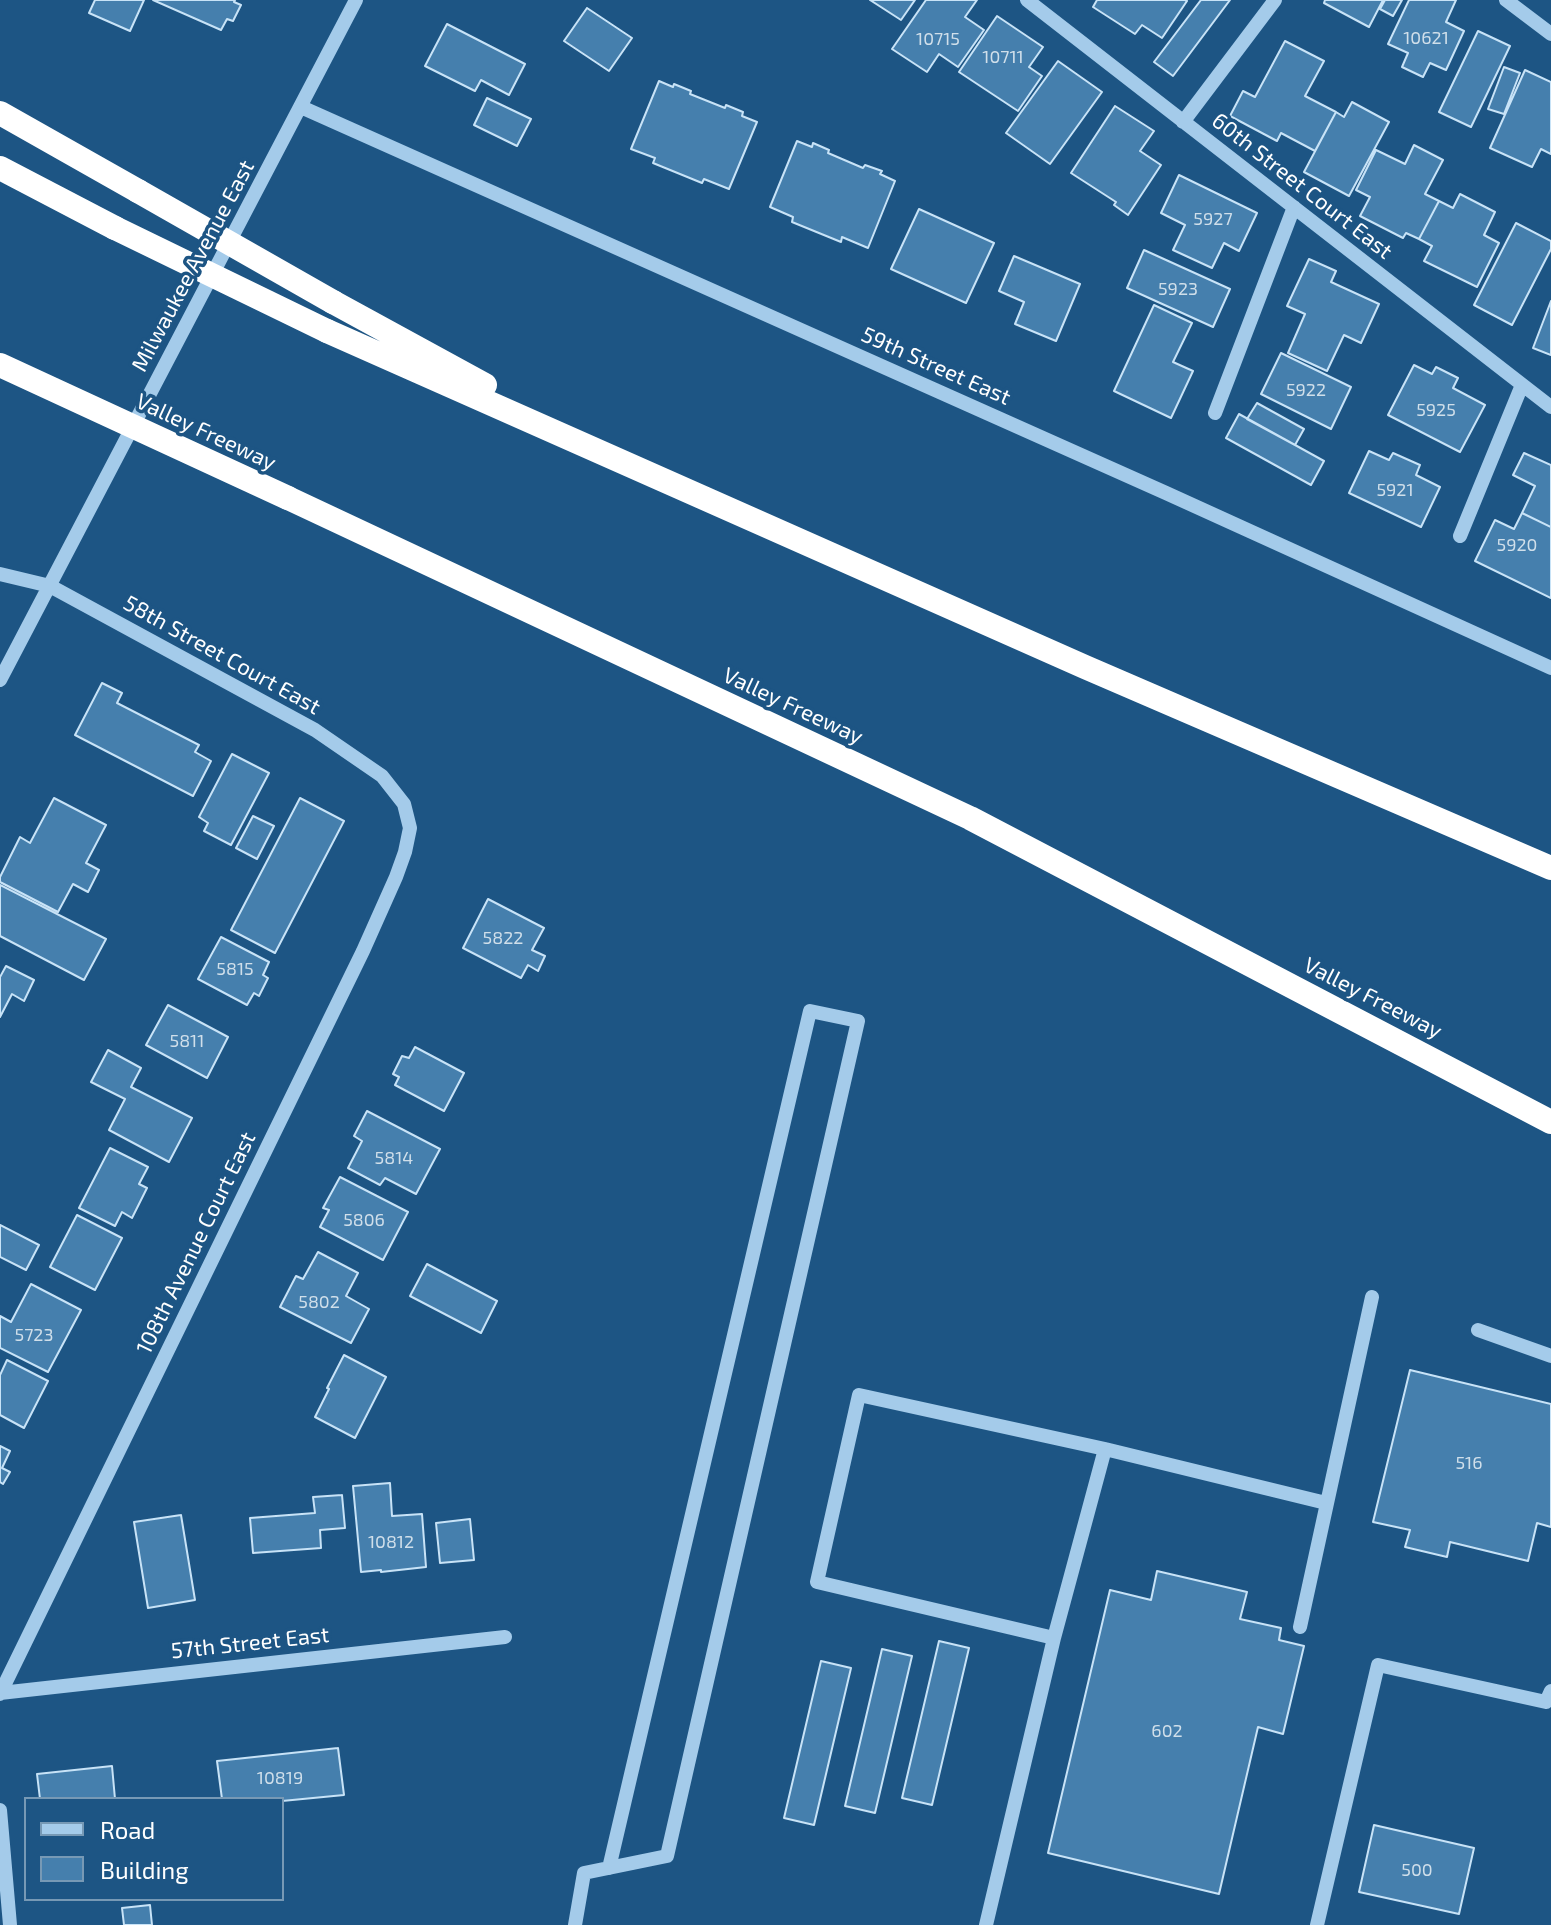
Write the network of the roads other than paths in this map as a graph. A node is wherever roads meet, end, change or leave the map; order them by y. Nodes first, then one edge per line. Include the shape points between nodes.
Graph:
1 (356, 0) edge
2 (1027, 0) edge
3 (1275, 0) edge
4 (1506, 0) edge
5 (1551, 34) edge
6 (301, 107) junction
7 (0, 113) edge
8 (1183, 122) junction
9 (0, 168) edge
10 (1294, 207) junction
11 (0, 365) edge
12 (1522, 385) junction
13 (1551, 407) edge
14 (1215, 413) dead end
15 (624, 462) junction
16 (1460, 536) dead end
17 (0, 574) edge
18 (50, 586) junction
19 (1551, 668) edge
20 (0, 680) edge
21 (404, 804) joint
22 (1551, 868) edge
23 (1551, 1122) edge
24 (1372, 1297) dead end
25 (1478, 1330) dead end
26 (1551, 1356) edge
27 (1105, 1449) junction
28 (1326, 1503) junction
29 (1300, 1627) dead end
30 (505, 1637) dead end
31 (1054, 1638) junction
32 (1551, 1691) edge
33 (0, 1693) edge
34 (0, 1810) edge
35 (609, 1868) junction
36 (10, 1925) edge
37 (575, 1925) edge
38 (986, 1925) edge
39 (1317, 1925) edge

1 - 6 street, Milwaukee Avenue East
2 - 8 street, 60th Street Court East
3 - 8 street
4 - 5 street
6 - 18 street, Milwaukee Avenue East
6 - 19 street, 59th Street East
7 - 15 highway, bridge
8 - 10 street, 60th Street Court East
9 - 15 highway, bridge via 327,331
10 - 12 street, 60th Street Court East
10 - 14 street
11 - 23 highway, Valley Freeway, bridge via 970,818
12 - 13 street, 60th Street Court East
12 - 16 street
15 - 22 highway
17 - 18 street, 58th Street Court East
18 - 20 street, Milwaukee Avenue East
18 - 21 street, 58th Street Court East via 315,730 382,776
21 - 33 street, 108th Avenue Court East via 410,828 396,877 363,951
24 - 28 street
25 - 26 street
27 - 28 street
27 - 31 street
27 - 31 street via 859,1395 817,1582
28 - 29 street
30 - 33 street, 57th Street East
31 - 38 street
32 - 39 street via 1546,1702 1378,1665
34 - 36 street
35 - 35 street via 667,1856 858,1021 810,1011
35 - 37 street via 584,1873

